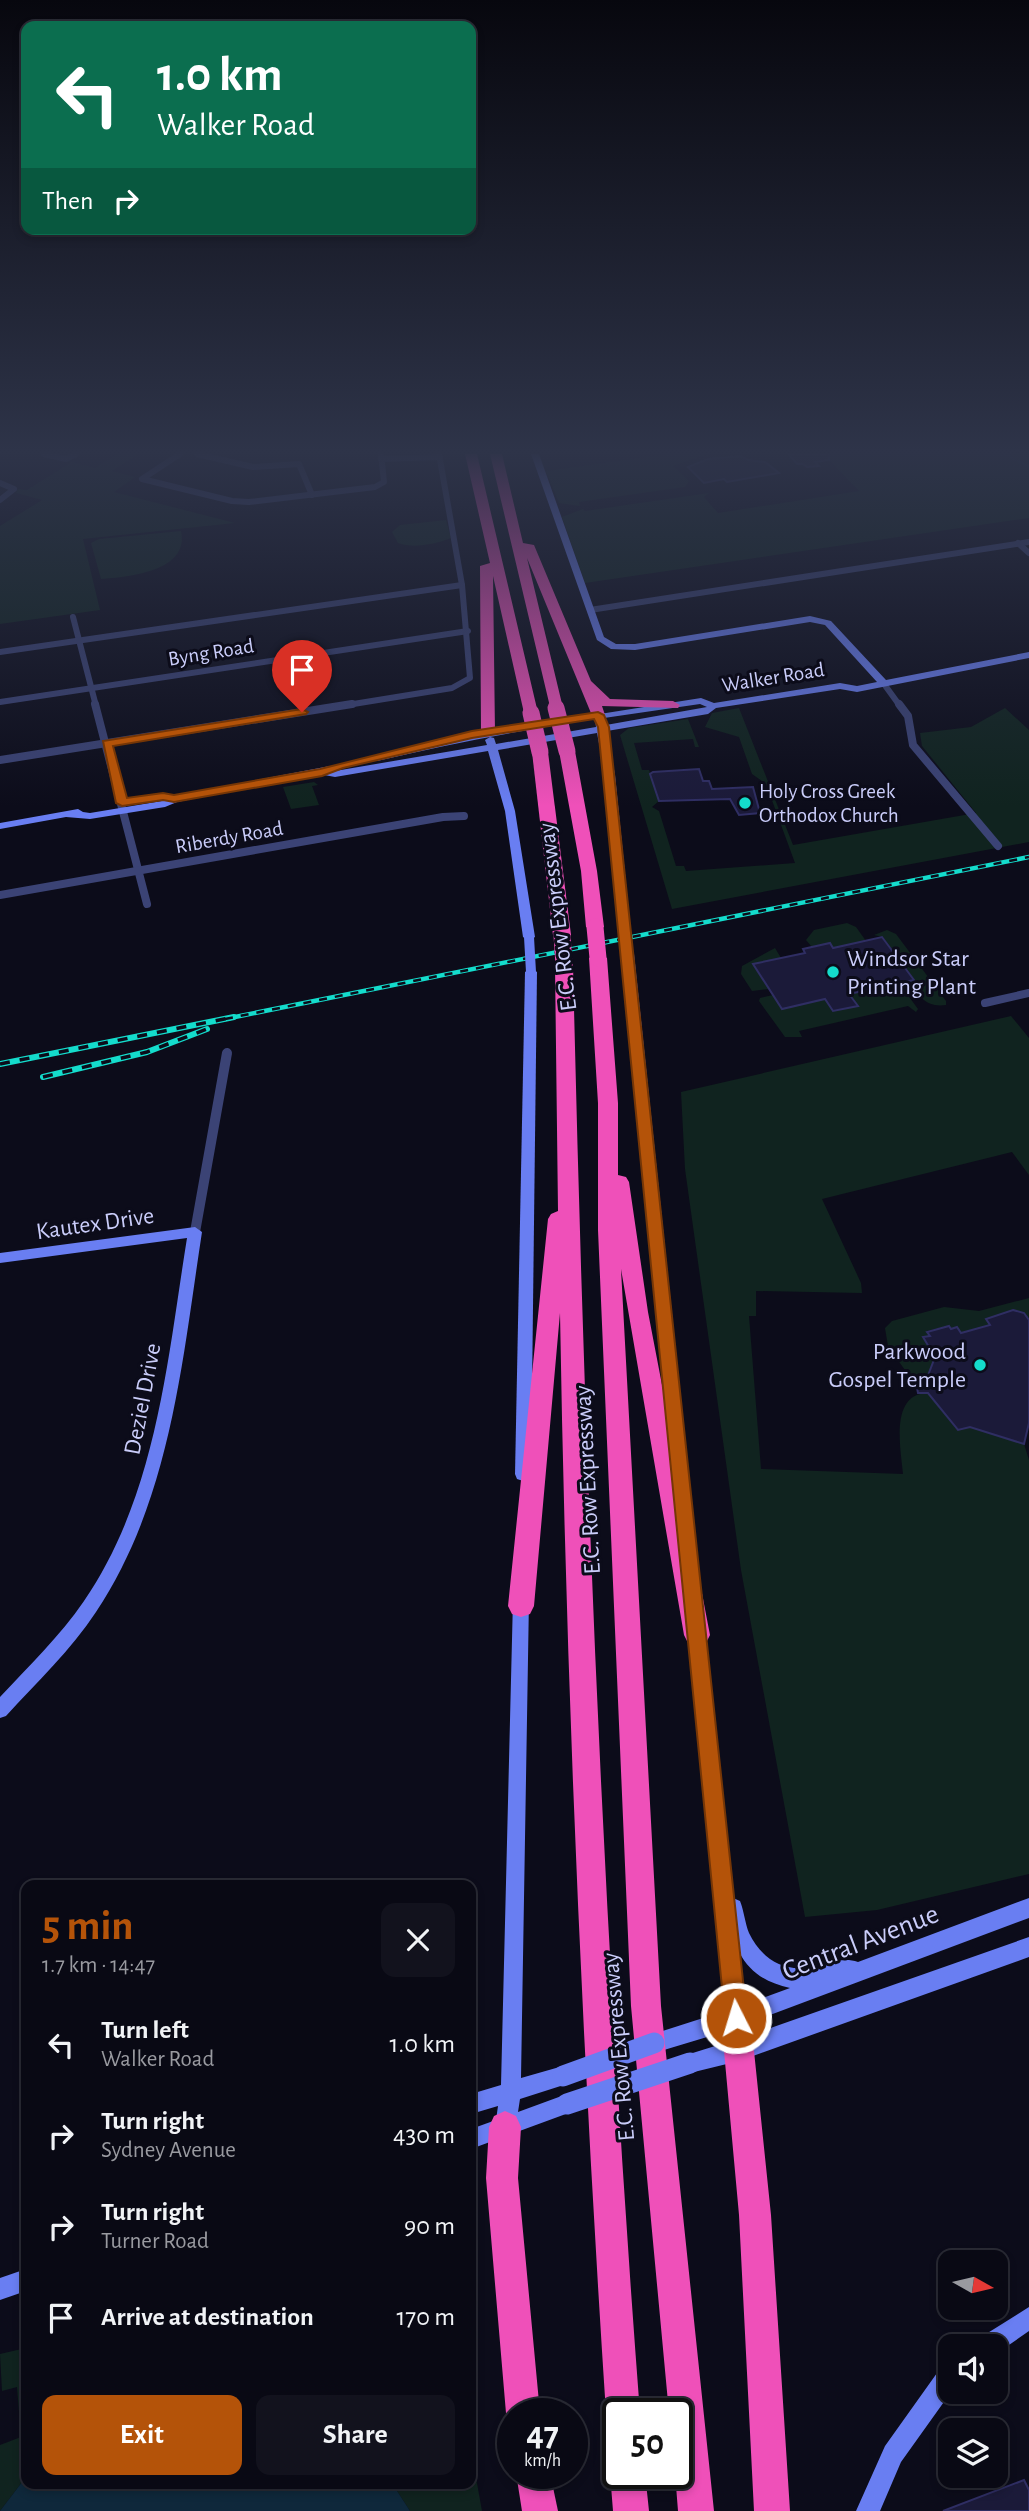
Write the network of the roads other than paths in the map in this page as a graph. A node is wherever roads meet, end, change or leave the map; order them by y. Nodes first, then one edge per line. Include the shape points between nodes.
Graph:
1 (460, 571) edge
2 (487, 571) edge
3 (498, 571) edge
4 (522, 571) edge
5 (538, 571) edge
6 (576, 571) edge
7 (838, 571) edge
8 (462, 585) junction
9 (590, 610) junction
10 (73, 617) dead end
11 (468, 631) junction
12 (81, 640) junction
13 (0, 652) edge
14 (1029, 655) edge
15 (578, 669) junction
16 (880, 680) junction
17 (93, 688) junction
18 (0, 702) edge
19 (673, 705) junction
20 (713, 706) junction
21 (601, 721) junction
22 (488, 733) junction
23 (107, 743) junction
24 (493, 747) junction
25 (0, 760) edge
26 (322, 772) junction
27 (123, 807) junction
28 (464, 816) dead end
29 (0, 826) edge
30 (998, 846) dead end
31 (138, 870) junction
32 (0, 895) edge
33 (147, 904) dead end
34 (1029, 993) edge
35 (985, 1003) dead end
36 (227, 1053) dead end
37 (608, 1103) junction
38 (566, 1137) junction
39 (195, 1232) junction
40 (0, 1258) edge
41 (521, 1606) junction
42 (697, 1635) junction
43 (0, 1710) edge
44 (722, 1867) junction
45 (1029, 1908) edge
46 (1029, 1947) edge
47 (860, 1973) junction
48 (736, 2018) junction
49 (739, 2051) junction
50 (511, 2092) junction
51 (476, 2102) edge
52 (505, 2127) junction
53 (476, 2136) edge
54 (21, 2282) edge
55 (0, 2289) edge
56 (1029, 2319) edge
57 (1006, 2334) edge
58 (938, 2391) edge
59 (522, 2398) edge
60 (622, 2398) edge
61 (536, 2489) edge
62 (629, 2489) edge
63 (540, 2511) edge
64 (631, 2511) edge
65 (696, 2511) edge
66 (772, 2511) edge
67 (869, 2511) edge

1 - 8 street
2 - 22 highway
3 - 38 highway, E.C. Row Expressway, bridge via 540,752 562,935
4 - 37 highway, E.C. Row Expressway, bridge via 566,751 589,870
5 - 15 highway
6 - 9 main road
7 - 9 street
8 - 11 street
8 - 12 street
9 - 16 main road via 600,638 614,647 810,619 828,623
10 - 12 street
11 - 17 street, Byng Road
11 - 23 street via 470,678 452,688
12 - 13 street
12 - 17 street
14 - 16 main road, Walker Road via 926,676
15 - 19 highway via 606,702
15 - 21 highway
16 - 20 main road, Walker Road via 857,688 840,686
16 - 30 street via 908,716 913,745
17 - 18 street, Byng Road
17 - 23 street
19 - 20 main road, Walker Road via 702,701
19 - 21 main road, Walker Road
20 - 21 main road, Walker Road via 708,711
21 - 22 main road, Walker Road
21 - 24 main road, Walker Road
21 - 42 main road, bridge
22 - 24 main road
22 - 26 main road, Walker Road
23 - 25 street
23 - 27 street
24 - 26 main road, Walker Road via 335,774
24 - 41 main road, bridge via 510,811 531,972
26 - 27 main road, Walker Road via 165,804
27 - 29 main road, Walker Road via 90,816
27 - 31 street
28 - 31 street, Riberdy Road
31 - 32 street, Riberdy Road
31 - 33 street
34 - 35 street
36 - 39 street, Deziel Drive
37 - 42 highway via 636,1312
37 - 65 highway, E.C. Row Expressway via 608,1230 646,2006
38 - 41 highway
38 - 60 highway, E.C. Row Expressway via 594,2009
39 - 40 main road, Kautex Drive
39 - 43 main road, Deziel Drive via 163,1421 141,1511 99,1594
41 - 50 main road
42 - 44 main road
44 - 47 main road via 745,1949 766,1971 806,1979 847,1968
44 - 48 main road
45 - 47 main road, Central Avenue
46 - 49 main road
47 - 48 main road, Central Avenue
48 - 49 main road
48 - 50 main road, Central Avenue, bridge
49 - 52 main road, bridge via 690,2063
49 - 66 highway via 756,2228
50 - 51 main road, Central Avenue
50 - 52 main road
52 - 53 main road
52 - 59 highway via 502,2178
54 - 55 main road
56 - 57 main road
58 - 67 main road via 893,2454
61 - 63 highway
62 - 64 highway

